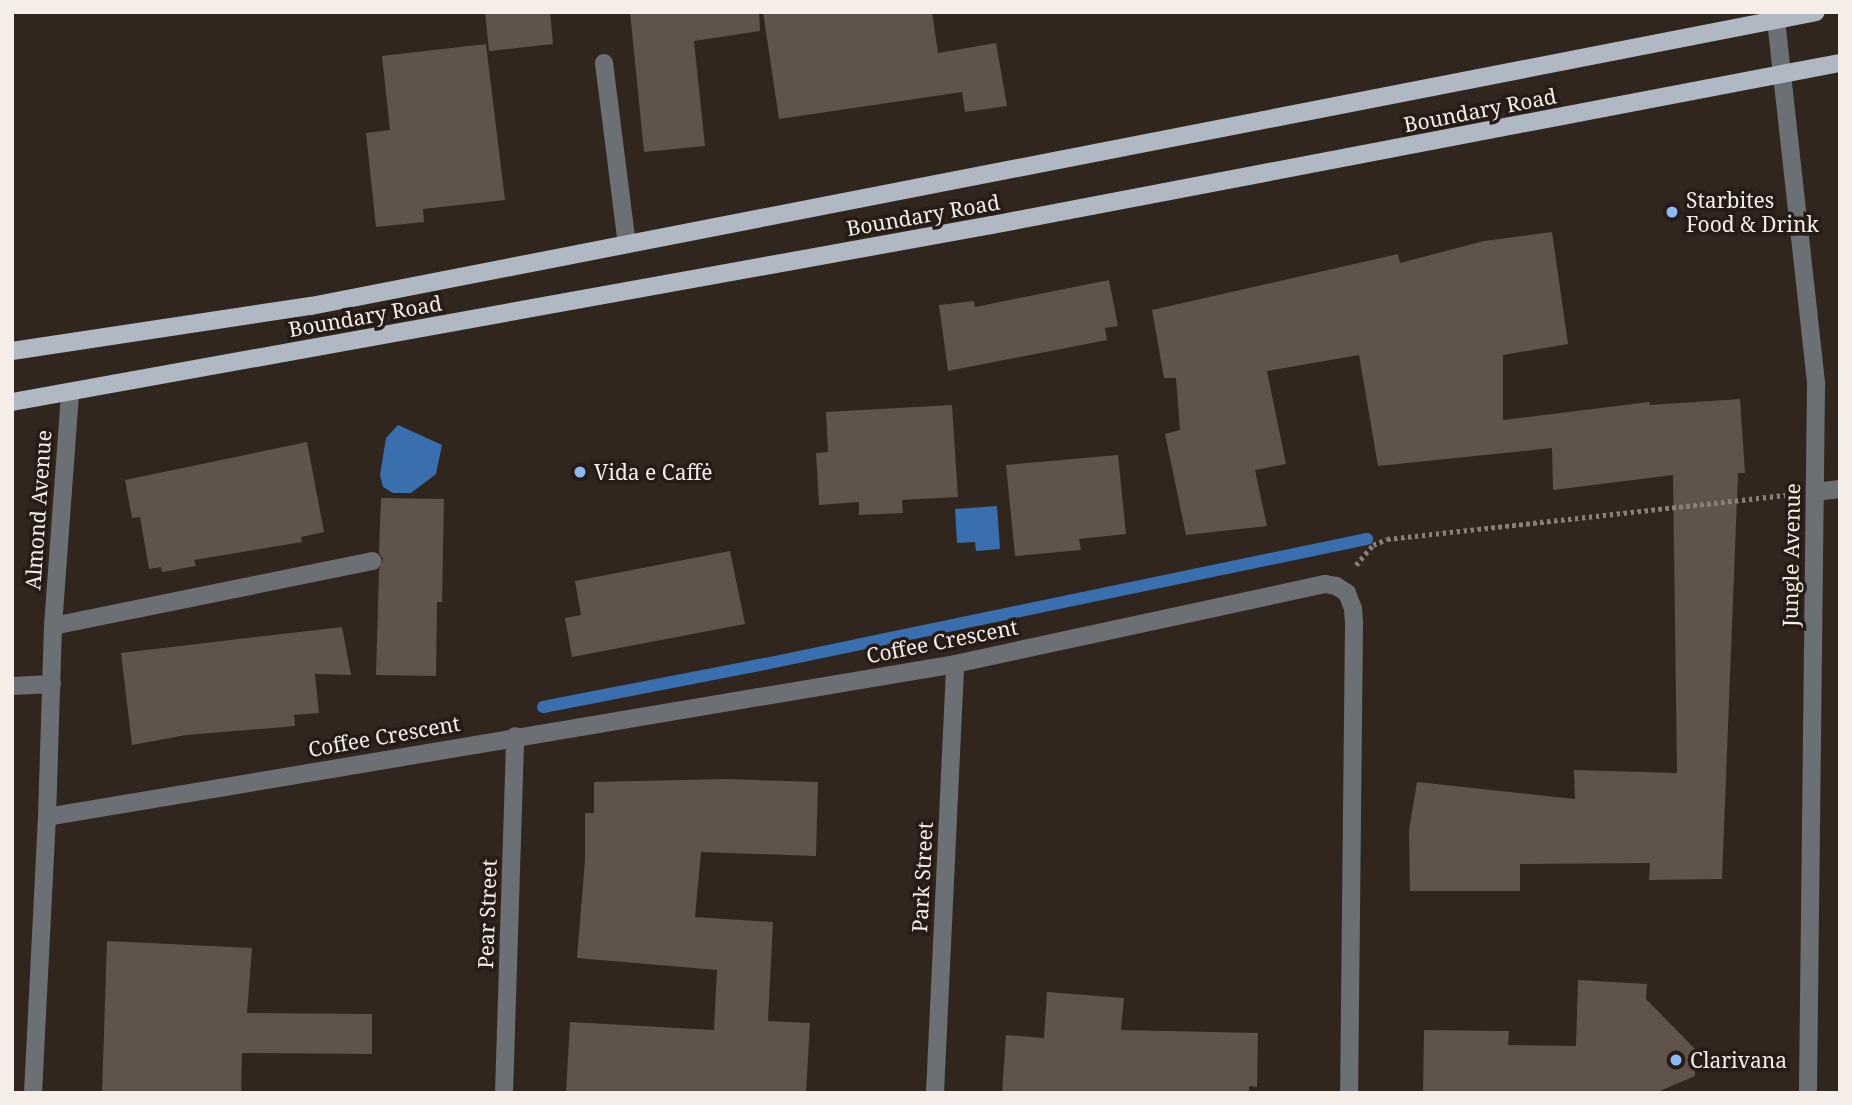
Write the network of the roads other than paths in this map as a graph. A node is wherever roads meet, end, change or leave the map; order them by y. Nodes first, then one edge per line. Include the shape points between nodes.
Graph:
1 (1816, 12) edge
2 (1776, 20) junction
3 (604, 63) dead end
4 (1840, 63) edge
5 (1784, 76) junction
6 (627, 244) junction
7 (12, 351) edge
8 (70, 392) junction
9 (12, 402) edge
10 (1840, 489) edge
11 (1815, 492) junction
12 (372, 561) dead end
13 (53, 626) junction
14 (955, 664) junction
15 (52, 684) junction
16 (12, 686) edge
17 (515, 736) junction
18 (47, 817) junction
19 (33, 1093) edge
20 (504, 1093) edge
21 (935, 1093) edge
22 (1349, 1093) edge
23 (1808, 1093) edge

1 - 2 main road, Boundary Road
2 - 5 street, Jungle Avenue
2 - 6 main road, Boundary Road
3 - 6 street
4 - 5 main road, Boundary Road
5 - 8 main road, Boundary Road
5 - 11 street, Jungle Avenue via 1816,384
6 - 7 main road, Boundary Road via 311,306
8 - 9 main road, Boundary Road
8 - 13 street, Almond Avenue
10 - 11 street
11 - 23 street, Jungle Avenue
12 - 13 street
13 - 15 street, Almond Avenue
14 - 17 street, Coffee Crescent
14 - 21 street, Park Street
14 - 22 street, Coffee Crescent via 1325,584 1347,593 1354,624
15 - 16 street
15 - 18 street, Almond Avenue
17 - 18 street, Coffee Crescent
17 - 20 street, Pear Street
18 - 19 street, Almond Avenue

